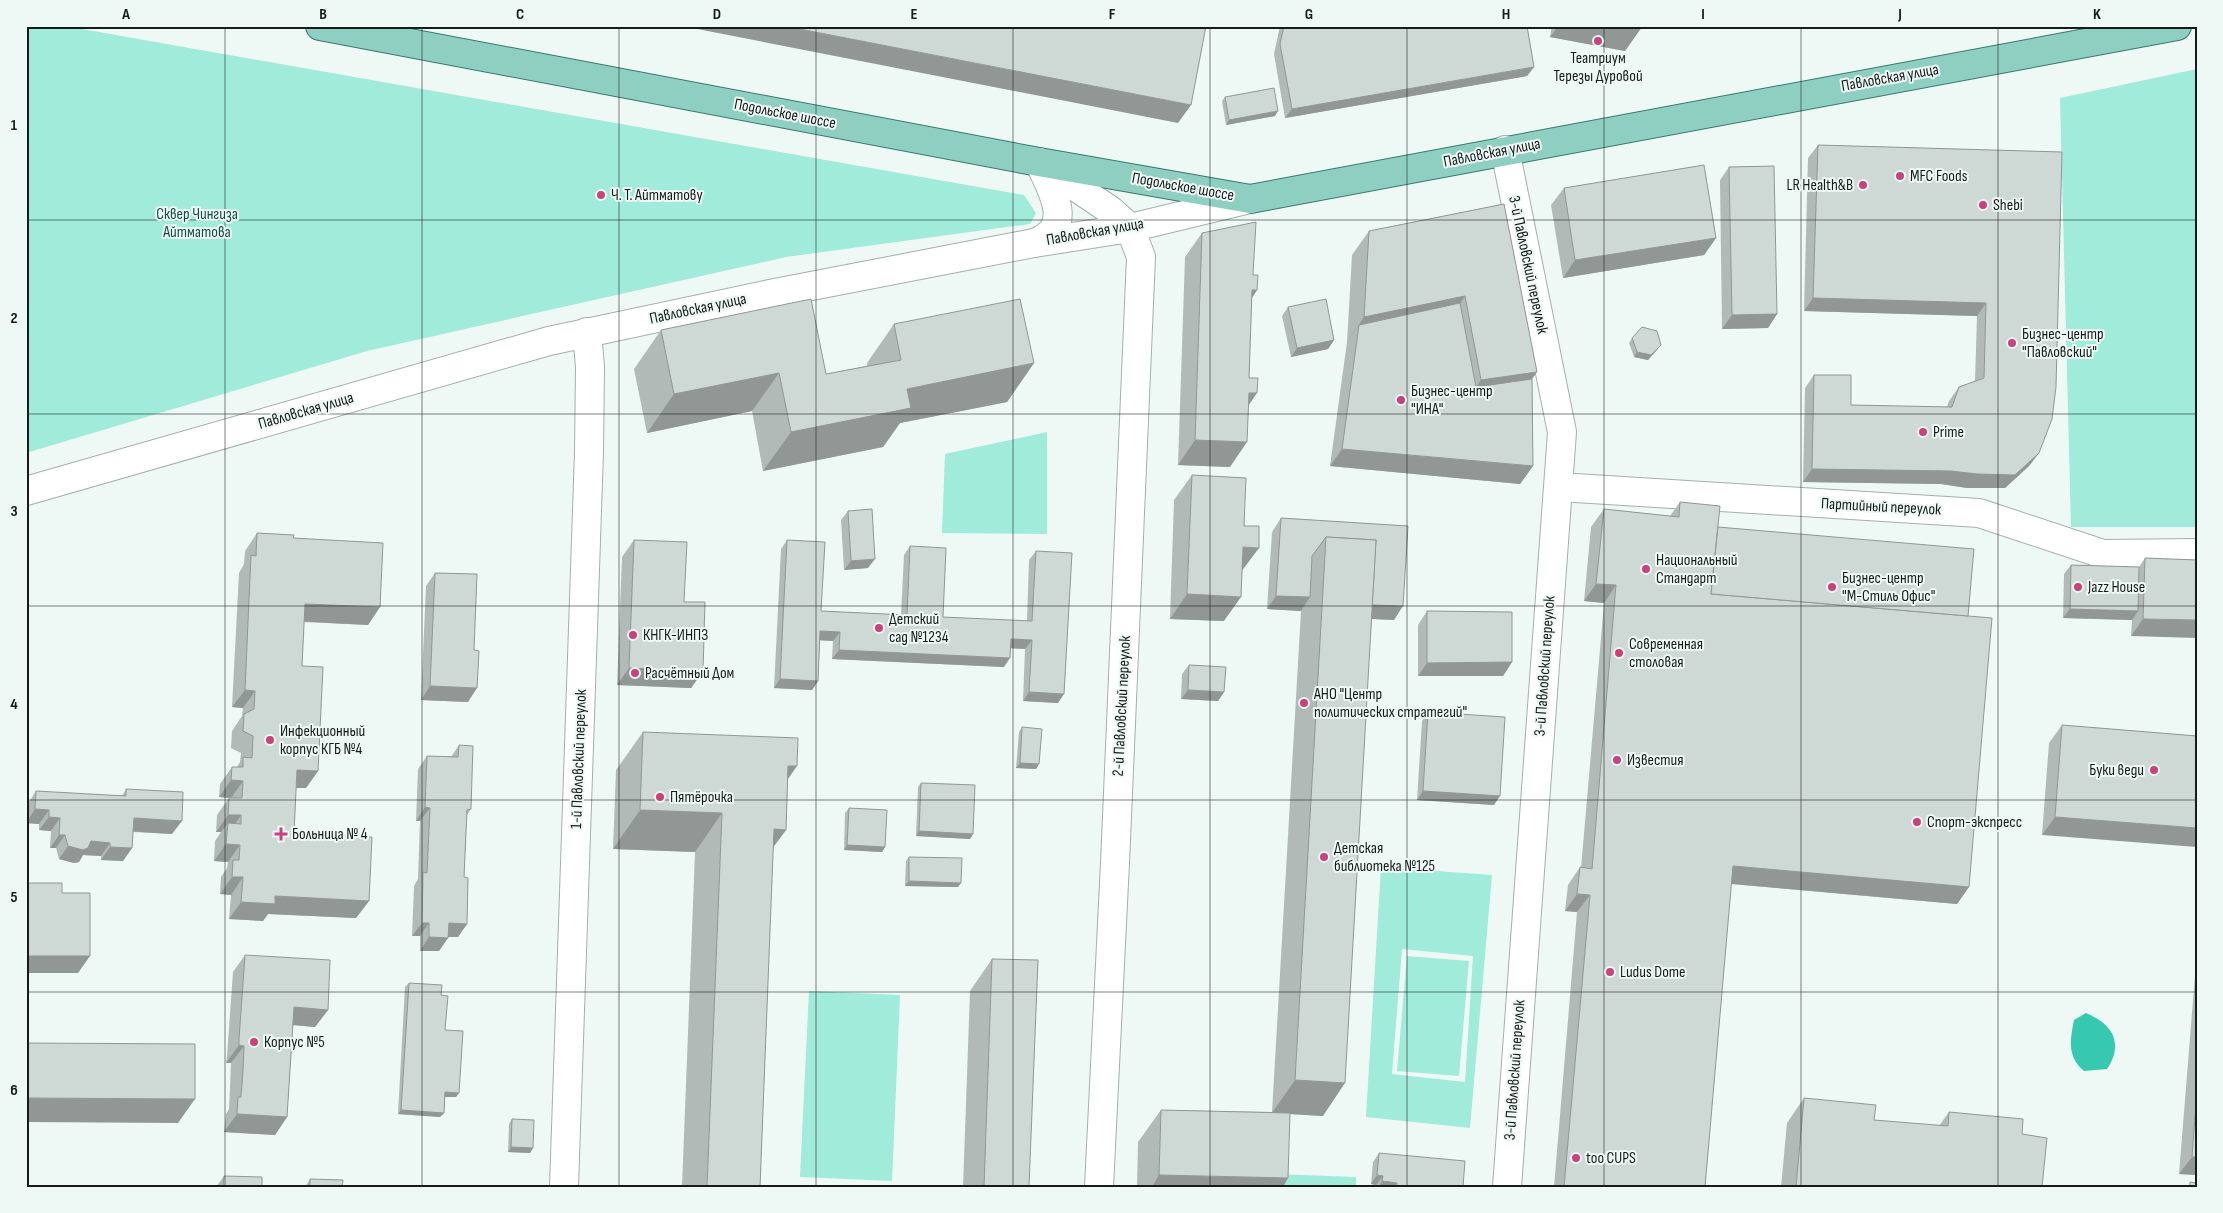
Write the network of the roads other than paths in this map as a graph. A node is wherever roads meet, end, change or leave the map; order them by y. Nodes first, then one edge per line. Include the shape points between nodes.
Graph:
1 (320, 26) edge
2 (2176, 26) edge
3 (1505, 150) junction
4 (1040, 162) junction
5 (1250, 199) junction
6 (1130, 228) junction
7 (1034, 243) junction
8 (587, 332) junction
9 (1559, 487) junction
10 (26, 491) edge
11 (2197, 553) edge
12 (564, 1187) edge
13 (1098, 1187) edge
14 (1506, 1187) edge

1 - 4 main road, Подольское шоссе
2 - 3 main road, Павловская улица
3 - 5 main road, Павловская улица
3 - 9 street, 3-й Павловский переулок via 1562,432
4 - 5 main road, Подольское шоссе
4 - 6 street via 1110,210
4 - 7 street via 1058,213 1057,224 1051,233
5 - 6 street, Павловская улица
6 - 7 street, Павловская улица
6 - 13 street, 2-й Павловский переулок via 1141,257 1141,267
7 - 8 street, Павловская улица
8 - 10 street, Павловская улица
8 - 12 street, 1-й Павловский переулок via 589,452
9 - 11 street, Партийный переулок via 1979,513 2103,554
9 - 14 street, 3-й Павловский переулок

